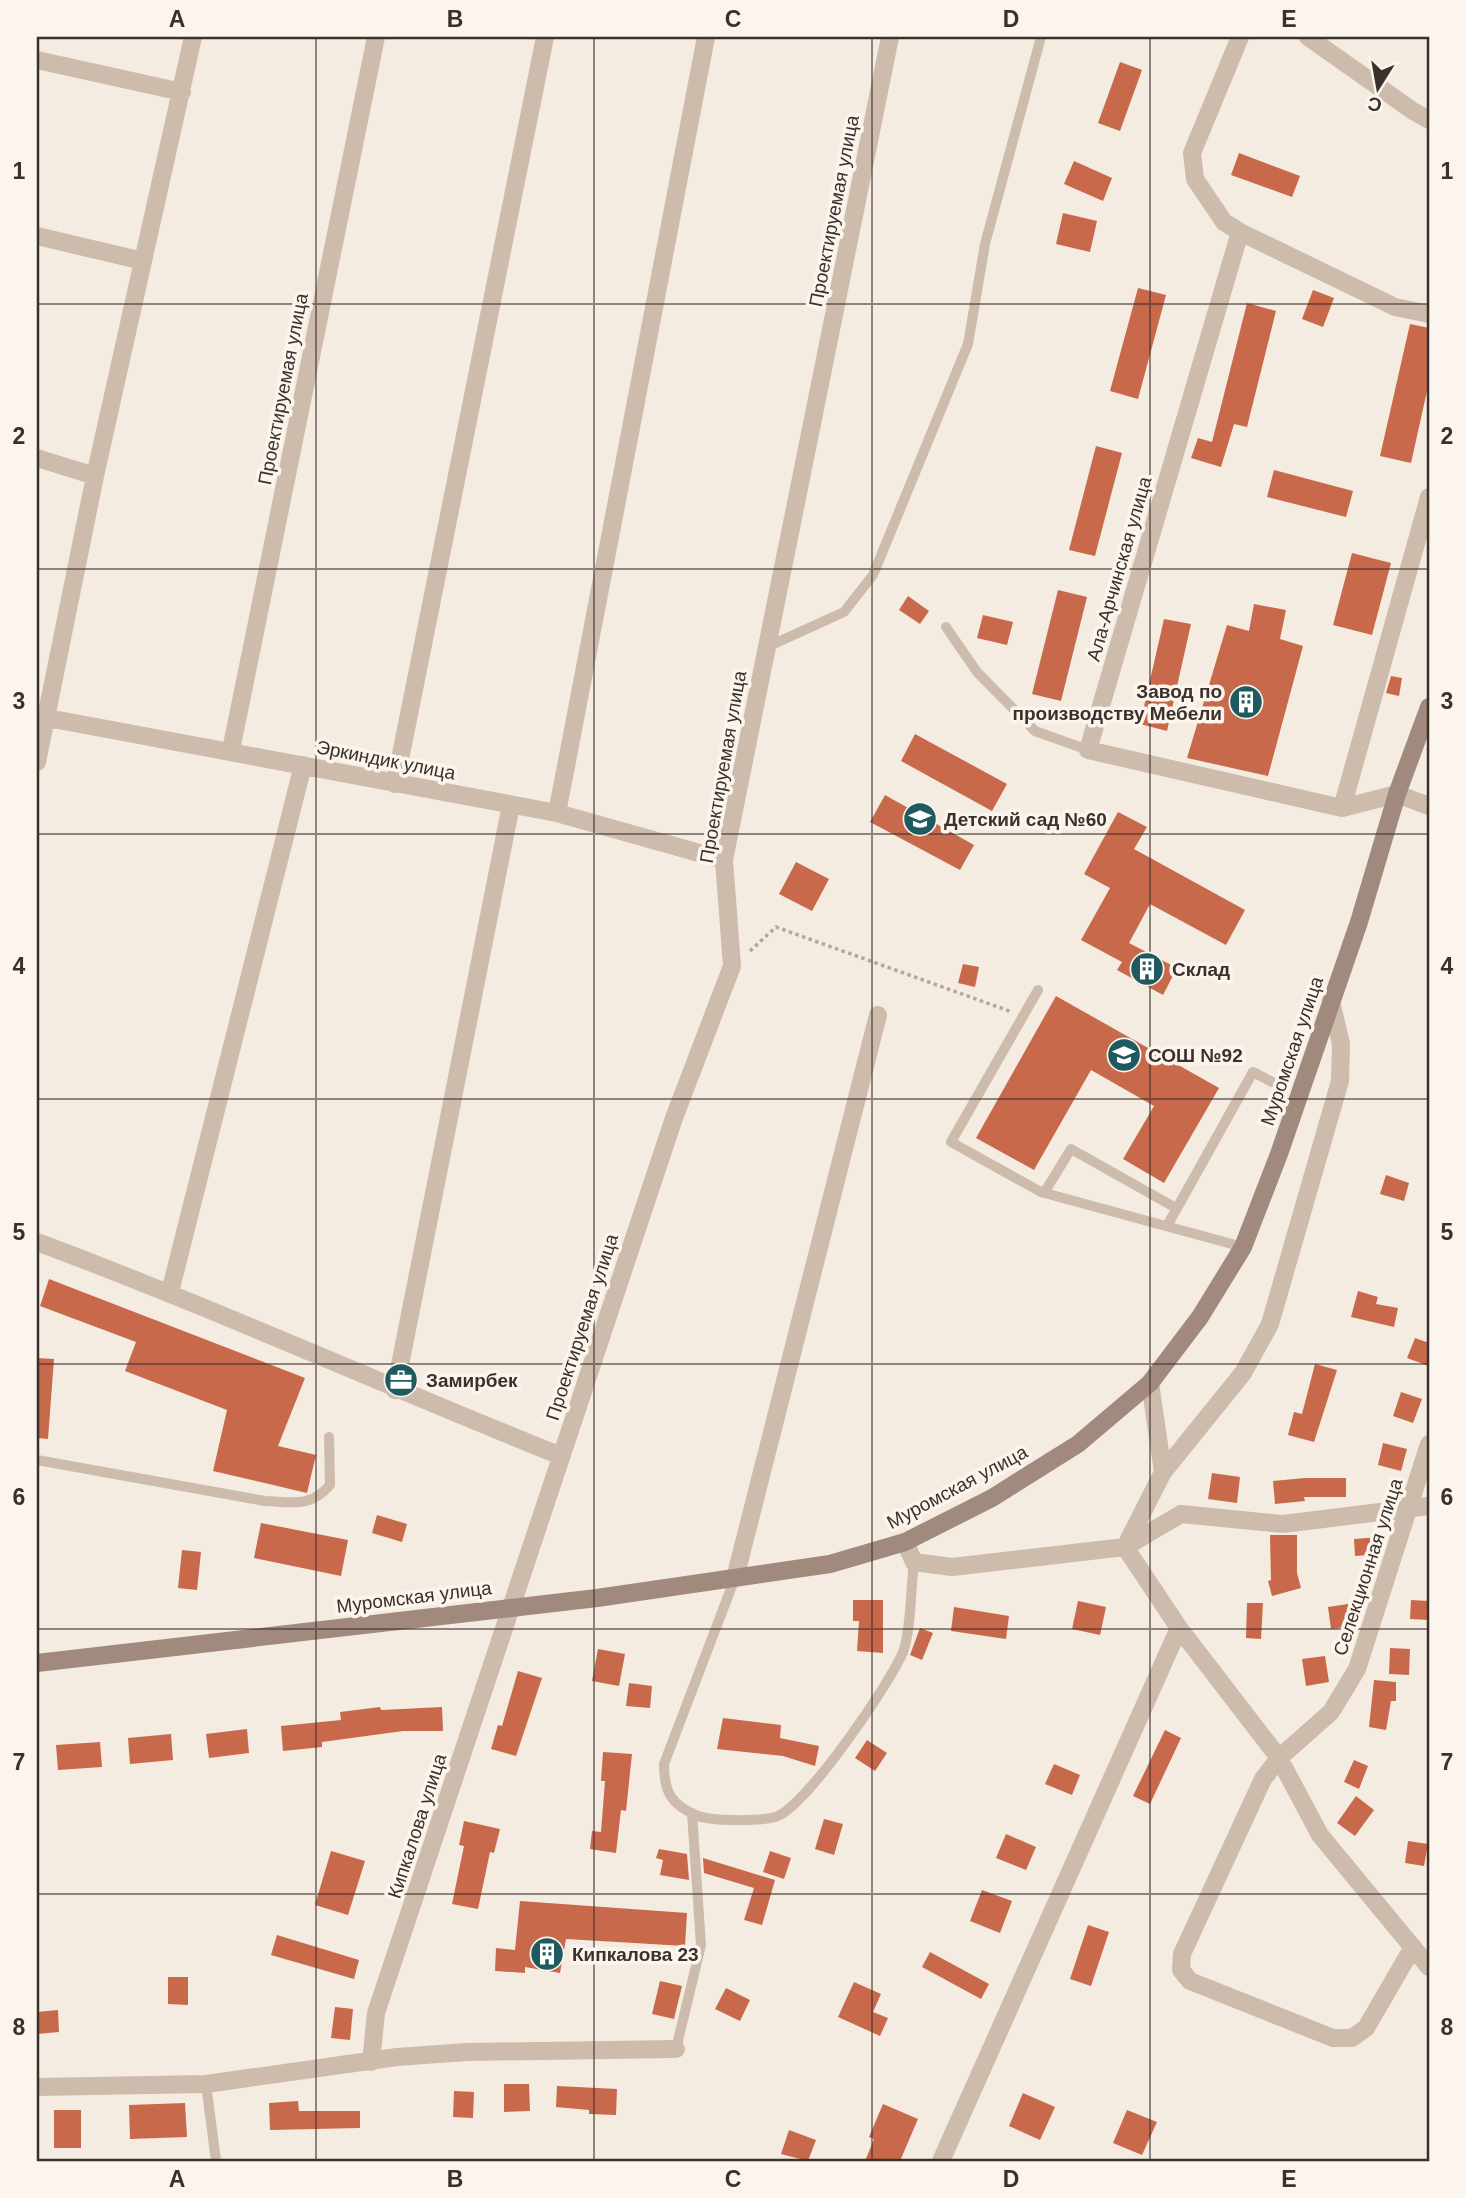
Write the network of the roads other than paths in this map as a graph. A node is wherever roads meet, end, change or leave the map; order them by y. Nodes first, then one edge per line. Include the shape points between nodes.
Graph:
1 (193, 37) edge
2 (376, 37) edge
3 (545, 37) edge
4 (706, 37) edge
5 (890, 37) edge
6 (1041, 37) edge
7 (1240, 37) edge
8 (1308, 37) edge
9 (37, 60) edge
10 (182, 92) junction
11 (1429, 120) edge
12 (1240, 232) junction
13 (37, 236) edge
14 (143, 261) junction
15 (1429, 314) edge
16 (37, 458) edge
17 (95, 476) junction
18 (1429, 497) edge
19 (946, 627) dead end
20 (767, 647) junction
21 (1429, 707) edge
22 (41, 717) edge
23 (231, 750) junction
24 (1088, 750) junction
25 (37, 762) edge
26 (303, 765) junction
27 (395, 783) junction
28 (1396, 794) junction
29 (511, 805) junction
30 (1429, 806) edge
31 (1342, 808) junction
32 (557, 813) junction
33 (724, 860) junction
34 (1038, 990) dead end
35 (1331, 1001) junction
36 (878, 1015) dead end
37 (1272, 1082) dead end
38 (1044, 1193) junction
39 (1176, 1208) junction
40 (1167, 1226) junction
41 (37, 1242) edge
42 (1243, 1247) junction
43 (170, 1292) junction
44 (1150, 1383) junction
45 (395, 1390) junction
46 (329, 1437) dead end
47 (1429, 1444) edge
48 (561, 1456) junction
49 (37, 1460) edge
50 (1163, 1472) junction
51 (1429, 1506) edge
52 (1409, 1509) junction
53 (905, 1542) junction
54 (1125, 1547) junction
55 (914, 1562) junction
56 (735, 1578) junction
57 (512, 1606) junction
58 (1179, 1628) junction
59 (37, 1663) edge
60 (1279, 1758) junction
61 (692, 1813) junction
62 (1413, 1947) junction
63 (1429, 1967) edge
64 (676, 2049) joint
65 (371, 2062) junction
66 (206, 2084) junction
67 (37, 2087) edge
68 (215, 2161) edge
69 (941, 2161) edge

1 - 10 street
2 - 23 street, Проектируемая улица
3 - 27 street
4 - 32 street
5 - 20 street, Проектируемая улица
6 - 20 lane via 985,244 968,344 873,575 844,612
7 - 12 street via 1192,153 1195,179 1224,222
8 - 11 street
9 - 10 street
10 - 14 street
12 - 15 street via 1395,307
12 - 24 street, Ала-Арчинская улица
13 - 14 street
14 - 17 street
16 - 17 street
17 - 22 street
18 - 31 street
19 - 24 lane via 977,672 1035,731
20 - 33 street, Проектируемая улица
21 - 28 street
22 - 23 street, Эркиндик улица
22 - 25 street
23 - 26 street, Эркиндик улица
24 - 31 street
26 - 27 street, Эркиндик улица
26 - 43 street
27 - 29 street, Эркиндик улица
28 - 30 street
28 - 31 street
28 - 35 street, Муромская улица
29 - 32 street, Эркиндик улица
29 - 45 street
32 - 33 street, Эркиндик улица
33 - 48 street, Проектируемая улица via 732,966 674,1118
34 - 38 lane via 951,1142
35 - 42 street, Муромская улица
35 - 50 street via 1341,1044 1340,1082 1270,1324 1243,1373
36 - 56 street
37 - 39 lane via 1253,1072
38 - 39 lane via 1071,1149
38 - 40 lane
39 - 40 lane
40 - 42 lane
41 - 43 street
42 - 44 street, Муромская улица via 1200,1317
43 - 45 street
44 - 50 street
44 - 53 street, Муромская улица via 1078,1444 992,1498
45 - 48 street
46 - 49 lane via 330,1485 318,1499 297,1503
47 - 52 street, Селекционная улица
48 - 57 street, Проектируемая улица
50 - 54 street
51 - 52 street
52 - 54 street via 1283,1524 1181,1514
52 - 60 street, Селекционная улица via 1357,1669 1331,1712
53 - 55 street
53 - 56 street, Муромская улица via 831,1564
54 - 55 street via 952,1567
54 - 58 street
55 - 61 lane via 904,1651 865,1715 807,1790 778,1816 741,1820
56 - 57 street, Муромская улица
56 - 61 lane via 664,1764 664,1787 679,1807
57 - 59 street, Муромская улица
57 - 65 street, Кипкалова улица via 376,2013
58 - 60 street
58 - 69 street
60 - 62 street via 1320,1835
60 - 62 street, Селекционная улица via 1257,1791 1182,1954 1181,1970 1190,1981 1333,2038 1352,2038 1366,2028
61 - 64 lane via 701,1945
62 - 63 street
64 - 65 street via 466,2052
65 - 66 street
66 - 67 street
66 - 68 lane

